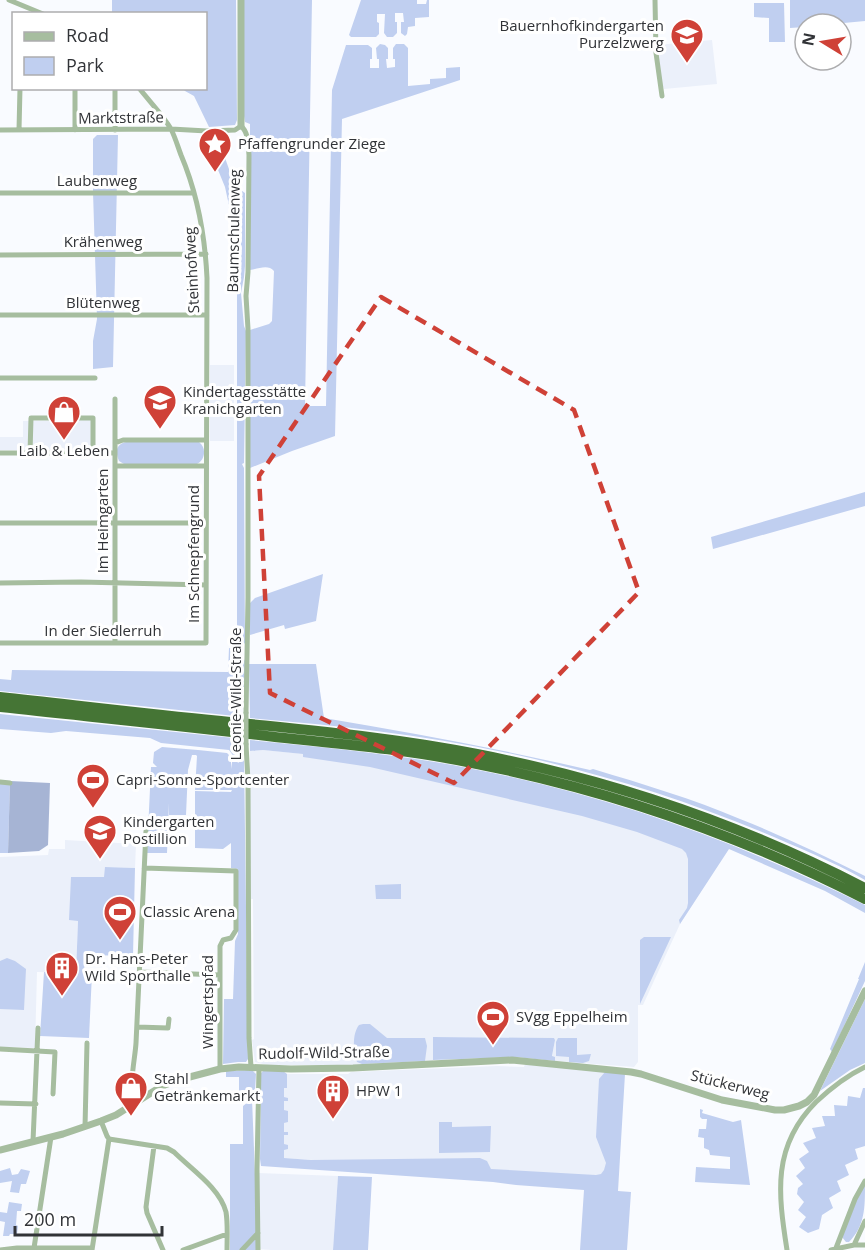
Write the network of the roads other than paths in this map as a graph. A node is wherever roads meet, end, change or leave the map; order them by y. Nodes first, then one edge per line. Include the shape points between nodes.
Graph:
1 (9, 0) edge
2 (241, 0) edge
3 (655, 0) edge
4 (30, 11) edge
5 (20, 90) edge
6 (75, 90) edge
7 (115, 90) edge
8 (141, 90) edge
9 (662, 96) dead end
10 (241, 126) junction
11 (171, 129) junction
12 (0, 130) edge
13 (19, 130) junction
14 (75, 130) junction
15 (115, 130) junction
16 (0, 193) edge
17 (194, 193) junction
18 (206, 254) junction
19 (0, 255) edge
20 (0, 315) edge
21 (207, 315) junction
22 (0, 378) edge
23 (95, 378) dead end
24 (115, 399) dead end
25 (206, 440) junction
26 (115, 443) junction
27 (0, 453) edge
28 (30, 453) junction
29 (93, 453) junction
30 (115, 453) junction
31 (248, 465) joint
32 (115, 466) junction
33 (206, 466) junction
34 (0, 523) edge
35 (114, 523) junction
36 (206, 523) junction
37 (115, 582) junction
38 (0, 583) edge
39 (206, 585) junction
40 (0, 643) edge
41 (115, 643) junction
42 (206, 643) joint
43 (0, 697) edge
44 (0, 707) edge
45 (0, 782) edge
46 (10, 783) dead end
47 (146, 831) dead end
48 (144, 868) junction
49 (865, 888) edge
50 (865, 899) edge
51 (140, 972) junction
52 (220, 975) junction
53 (865, 991) edge
54 (169, 1019) dead end
55 (137, 1027) junction
56 (38, 1028) dead end
57 (87, 1043) dead end
58 (0, 1049) edge
59 (37, 1051) junction
60 (865, 1067) edge
61 (255, 1068) junction
62 (220, 1070) junction
63 (663, 1080) joint
64 (53, 1094) dead end
65 (135, 1102) junction
66 (0, 1103) edge
67 (36, 1104) junction
68 (101, 1121) junction
69 (85, 1127) junction
70 (51, 1137) junction
71 (109, 1139) junction
72 (33, 1142) junction
73 (154, 1146) junction
74 (0, 1150) edge
75 (865, 1181) edge
76 (865, 1221) edge
77 (258, 1233) junction
78 (227, 1234) junction
79 (854, 1245) junction
80 (865, 1245) edge
81 (34, 1249) edge
82 (92, 1249) edge
83 (833, 1249) edge
84 (0, 1250) edge
85 (163, 1250) edge
86 (183, 1250) edge
87 (227, 1250) edge
88 (242, 1250) edge
89 (258, 1250) edge
90 (787, 1250) edge

1 - 4 street
2 - 10 street, Baumschulenweg
3 - 9 street
5 - 13 street
6 - 14 street
7 - 15 street
8 - 11 street, Steinhofweg
10 - 11 street, Marktstraße via 232,130
10 - 31 street, Baumschulenweg via 247,135 249,155
11 - 15 street, Marktstraße
11 - 17 street, Steinhofweg
12 - 13 street, Marktstraße
13 - 14 street, Marktstraße
14 - 15 street, Marktstraße
16 - 17 street, Laubenweg
17 - 18 street, Steinhofweg
18 - 19 street, Krähenweg
18 - 21 street, Steinhofweg
20 - 21 street, Blütenweg
21 - 25 street, Steinhofweg
22 - 23 street
24 - 26 street, Im Heimgarten
25 - 26 street
25 - 33 street, Steinhofweg
26 - 30 street, Im Heimgarten
27 - 28 street
28 - 29 street
28 - 29 street via 31,418 93,418
29 - 30 street
30 - 32 street, Im Heimgarten
31 - 61 street, Leonie-Wild-Straße, bridge via 249,1038
32 - 33 street
32 - 35 street, Im Heimgarten
33 - 36 street, Im Schnepfengrund
34 - 35 street
35 - 36 street
35 - 37 street, Im Heimgarten
36 - 39 street, Im Schnepfengrund
37 - 38 street
37 - 39 street
37 - 41 street, Im Heimgarten
39 - 42 street, Im Schnepfengrund
40 - 41 street, In der Siedlerruh
41 - 42 street, In der Siedlerruh
43 - 49 highway via 374,738 512,761 680,809 810,861
44 - 50 highway via 377,748 509,771 598,793 700,826 785,860
45 - 46 street
47 - 48 street
48 - 51 street
48 - 52 street, Wingertspfad via 236,871 236,930 220,946
51 - 52 street
51 - 55 street
52 - 62 street, Wingertspfad
53 - 63 street, Stückerweg via 814,1095 800,1106 776,1110 743,1105
54 - 55 street via 168,1028
55 - 65 street
56 - 59 street
57 - 69 street
58 - 59 street
59 - 64 street via 55,1052
59 - 67 street
60 - 90 street via 831,1088 792,1133 780,1179
61 - 62 street, Rudolf-Wild-Straße
61 - 63 street, Rudolf-Wild-Straße via 353,1068 512,1060 630,1072
61 - 77 street, Leonie-Wild-Straße
62 - 65 street, Rudolf-Wild-Straße via 162,1086
65 - 68 street, Rudolf-Wild-Straße
66 - 67 street
67 - 72 street
68 - 69 street, Rudolf-Wild-Straße
68 - 71 street
69 - 70 street, Rudolf-Wild-Straße
70 - 72 street, Rudolf-Wild-Straße
70 - 81 street
71 - 73 street
71 - 82 street
72 - 74 street, Rudolf-Wild-Straße
73 - 78 street via 174,1152 220,1197
73 - 85 street via 146,1207
75 - 83 street
76 - 79 street
77 - 88 street
77 - 89 street, Leonie-Wild-Straße
78 - 86 street
78 - 87 street
79 - 80 street
79 - 83 street
81 - 82 street
81 - 84 street

